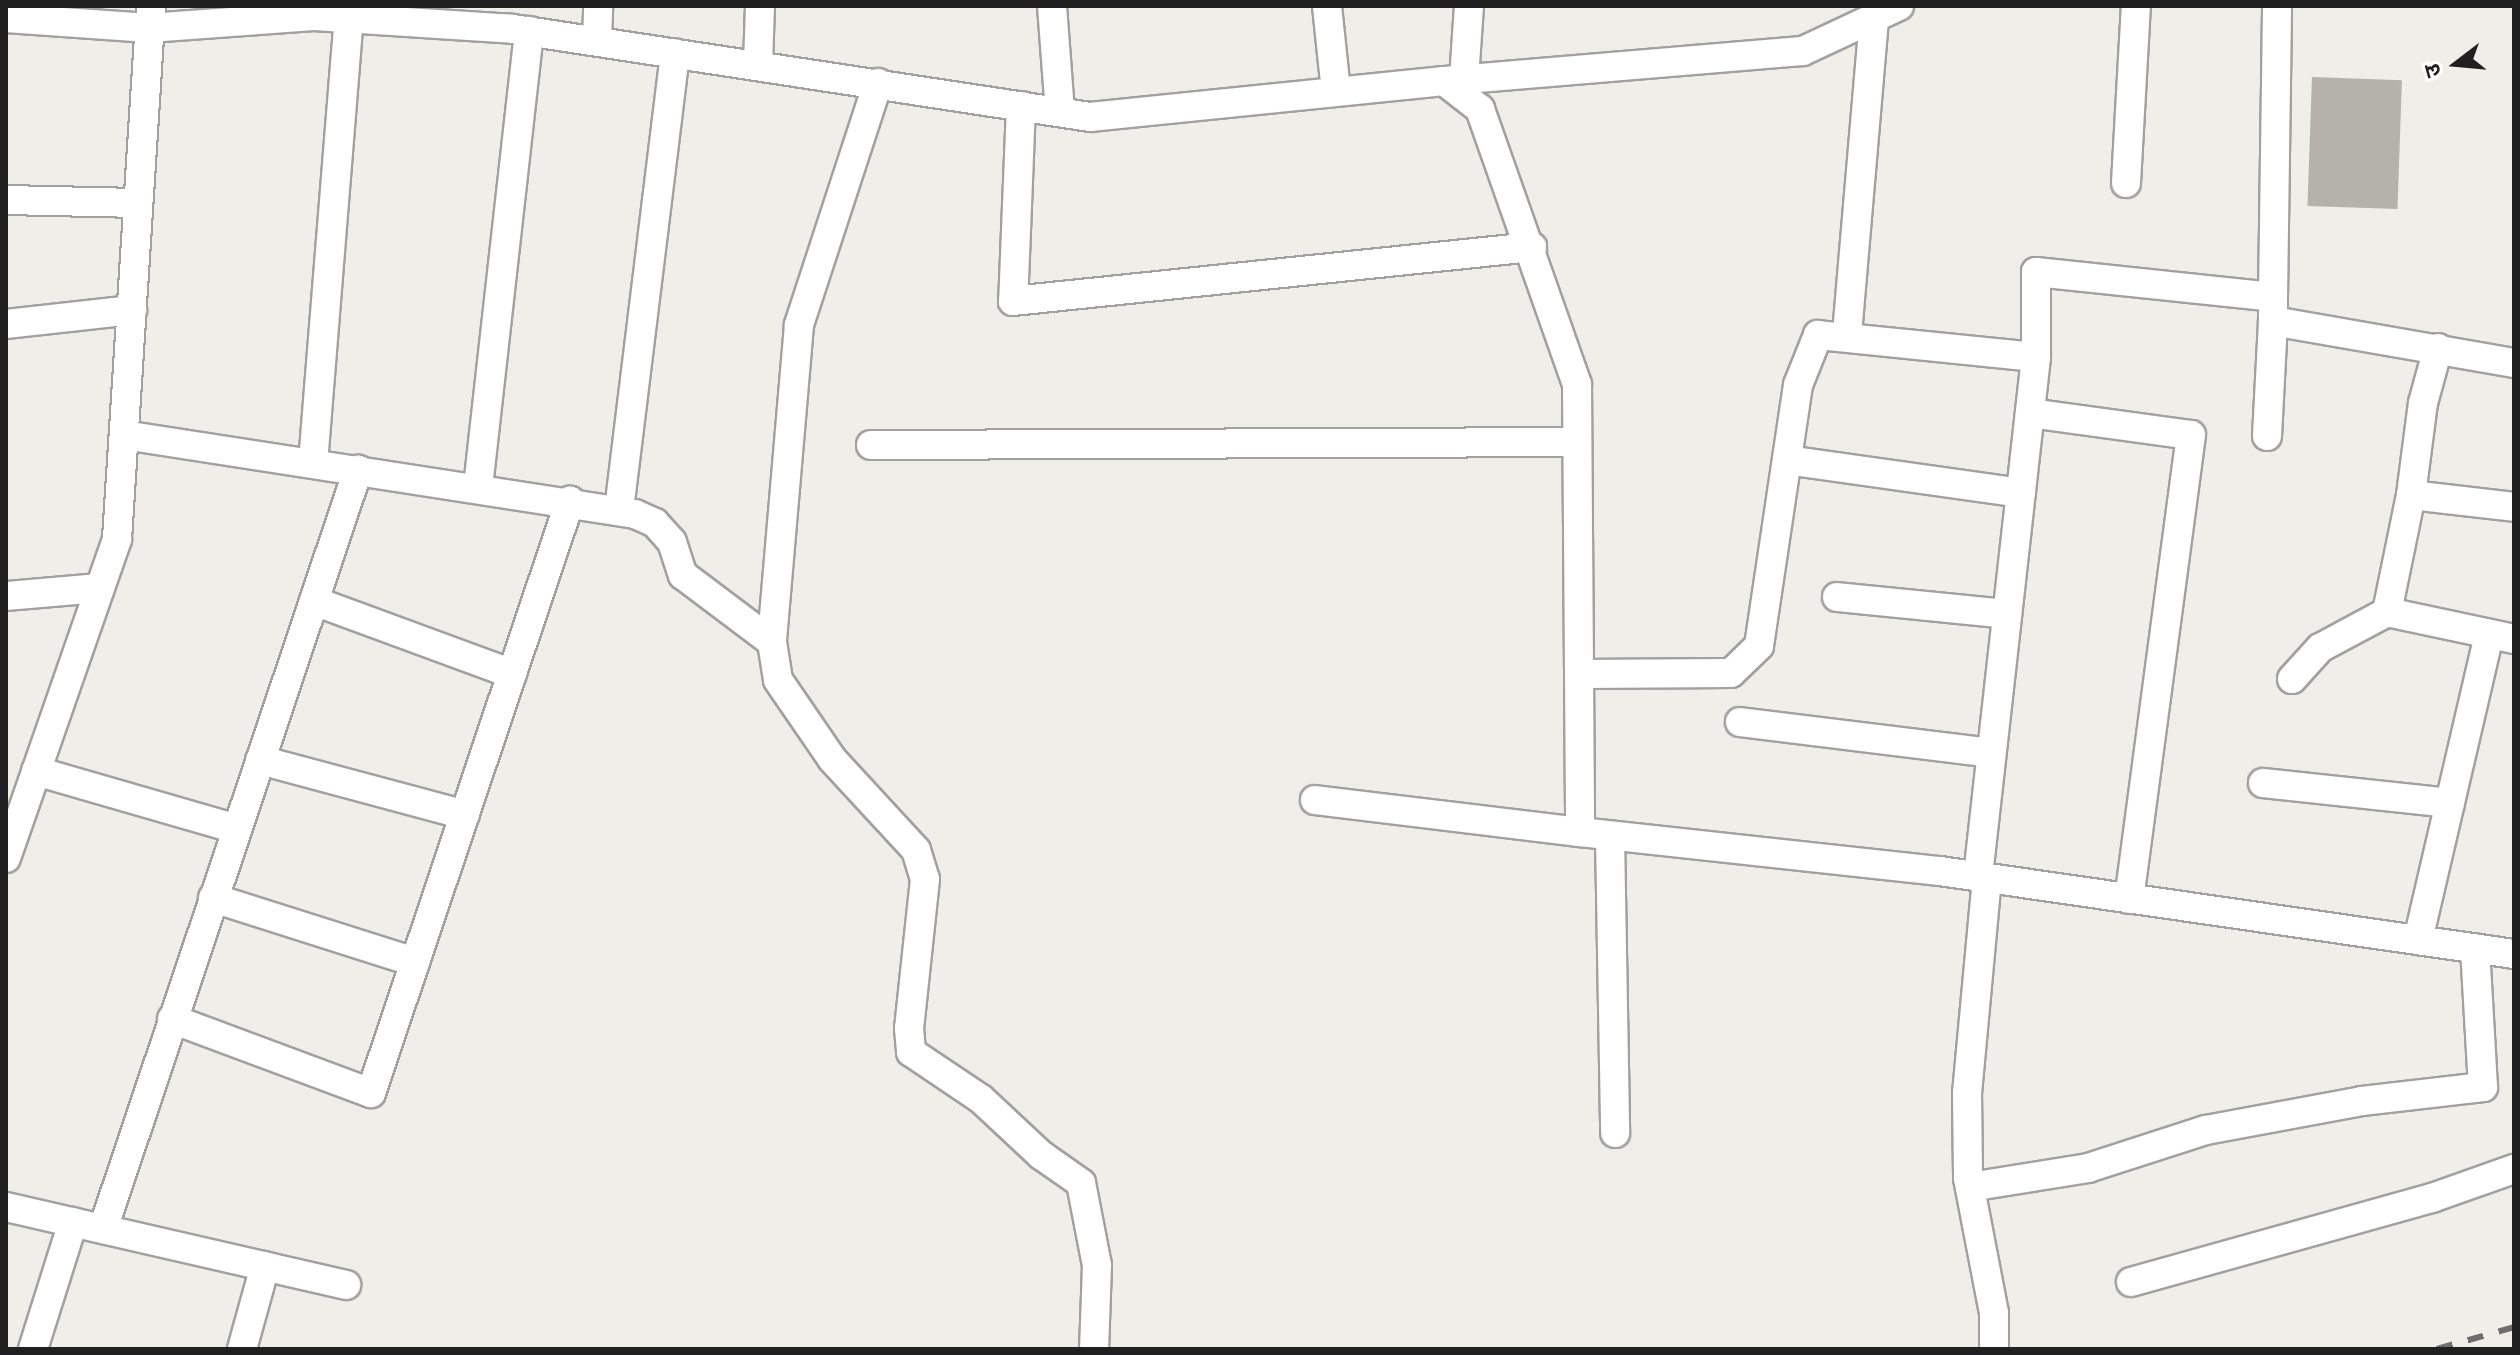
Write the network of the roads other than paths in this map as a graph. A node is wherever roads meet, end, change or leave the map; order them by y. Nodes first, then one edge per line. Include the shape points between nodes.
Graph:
1 (598, 6) edge
2 (760, 6) edge
3 (1052, 6) edge
4 (1327, 6) edge
5 (1469, 6) edge
6 (2136, 6) edge
7 (2277, 6) edge
8 (1886, 10) edge
9 (150, 17) edge
10 (6, 18) edge
11 (349, 18) junction
12 (529, 31) junction
13 (597, 41) junction
14 (675, 53) junction
15 (758, 65) junction
16 (1454, 80) junction
17 (878, 83) junction
18 (1336, 91) junction
19 (1021, 106) junction
20 (1060, 112) junction
21 (2126, 183) dead end
22 (6, 200) edge
23 (138, 203) junction
24 (1532, 247) junction
25 (2273, 309) junction
26 (132, 310) junction
27 (6, 324) edge
28 (1847, 334) junction
29 (2438, 348) junction
30 (2036, 357) junction
31 (2514, 363) edge
32 (2030, 413) junction
33 (124, 435) junction
34 (2267, 436) dead end
35 (1576, 442) junction
36 (871, 445) dead end
37 (1787, 460) junction
38 (313, 463) junction
39 (358, 470) junction
40 (478, 487) junction
41 (2021, 493) junction
42 (2411, 495) junction
43 (570, 501) junction
44 (2514, 507) edge
45 (619, 510) junction
46 (100, 588) junction
47 (6, 596) edge
48 (1837, 597) dead end
49 (314, 601) junction
50 (2387, 612) junction
51 (2007, 614) junction
52 (2501, 637) edge
53 (772, 642) junction
54 (512, 674) junction
55 (1580, 674) junction
56 (2292, 679) dead end
57 (1740, 722) dead end
58 (1991, 753) junction
59 (260, 760) junction
60 (36, 771) junction
61 (2263, 783) dead end
62 (1315, 800) dead end
63 (2450, 803) junction
64 (465, 815) junction
65 (237, 829) junction
66 (1580, 832) junction
67 (1610, 836) junction
68 (6, 858) edge
69 (1982, 877) junction
70 (213, 898) junction
71 (2129, 899) junction
72 (2418, 940) junction
73 (2475, 948) junction
74 (2514, 954) edge
75 (415, 962) junction
76 (172, 1019) junction
77 (1615, 1133) dead end
78 (2514, 1169) edge
79 (1970, 1187) junction
80 (6, 1207) edge
81 (73, 1222) junction
82 (103, 1229) junction
83 (265, 1266) junction
84 (2131, 1282) dead end
85 (346, 1285) dead end
86 (33, 1349) edge
87 (242, 1349) edge
88 (1094, 1349) edge
89 (1994, 1349) edge

1 - 13 street
2 - 15 street
3 - 20 street
4 - 18 street
5 - 16 street
6 - 21 street
7 - 25 street
8 - 16 street via 1803,51
8 - 28 street
9 - 10 street
9 - 11 street
9 - 23 street
11 - 12 street
11 - 38 street
12 - 13 street
12 - 40 street
13 - 14 street
14 - 15 street
14 - 45 street
15 - 17 street
16 - 18 street
16 - 24 street via 1480,109
17 - 19 street
17 - 53 street via 799,325
18 - 20 street via 1090,117
19 - 20 street
19 - 24 street via 1013,301
22 - 23 street
23 - 26 street
24 - 35 street via 1577,384
25 - 29 street
25 - 30 street via 2036,272
25 - 34 street
26 - 27 street
26 - 33 street
28 - 30 street
28 - 37 street via 1818,335 1798,385
29 - 31 street
29 - 42 street via 2423,403
30 - 32 street
32 - 41 street
32 - 71 street via 2191,435
33 - 38 street
33 - 46 street via 117,539
35 - 36 street
35 - 55 street
37 - 41 street
37 - 55 street via 1759,646 1731,673
38 - 39 street
39 - 40 street
39 - 49 street
40 - 43 street
41 - 51 street
42 - 44 street
42 - 50 street
43 - 45 street
43 - 54 street
45 - 53 street via 655,523 672,542 683,575
46 - 47 street
46 - 60 street
48 - 51 street
49 - 54 street
49 - 59 street
50 - 52 street
50 - 56 street via 2320,648
51 - 58 street
52 - 63 street
53 - 88 street via 778,680 832,759 916,850 925,879 911,1052 981,1099 1041,1155 1081,1183 1097,1265
54 - 64 street
55 - 66 street
57 - 58 street
58 - 69 street
59 - 64 street
59 - 65 street
60 - 65 street
60 - 68 street
61 - 63 street
62 - 66 street
63 - 72 street
64 - 75 street
65 - 70 street
66 - 67 street
67 - 69 street
67 - 77 street
69 - 71 street
69 - 79 street via 1967,1093
70 - 75 street
70 - 76 street
71 - 72 street
72 - 73 street
73 - 74 street
73 - 79 street via 2483,1087 2362,1101 2206,1130 2088,1168
75 - 76 street via 371,1093
76 - 82 street
78 - 84 street via 2432,1198
79 - 89 street via 1994,1313
80 - 81 street
81 - 82 street
81 - 86 street
82 - 83 street
83 - 85 street
83 - 87 street

